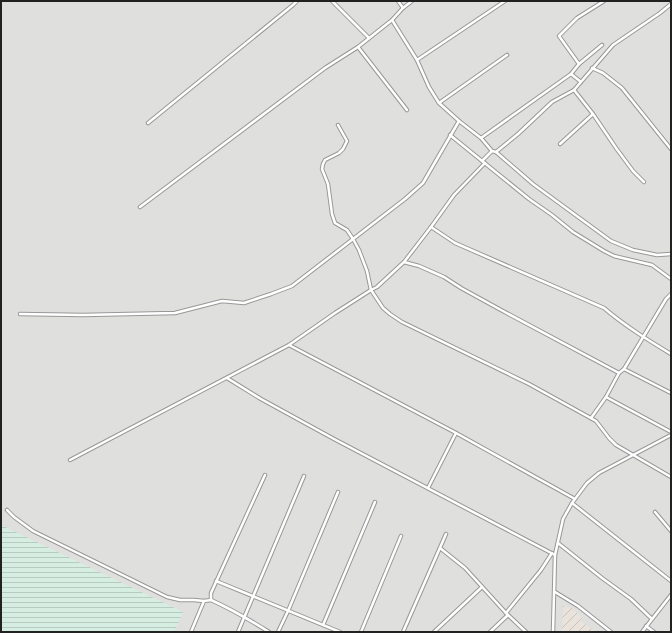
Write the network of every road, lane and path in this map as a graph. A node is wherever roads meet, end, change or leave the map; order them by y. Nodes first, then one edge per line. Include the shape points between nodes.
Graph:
1 (297, 1) edge
2 (332, 1) edge
3 (398, 1) edge
4 (412, 1) edge
5 (505, 1) edge
6 (604, 1) edge
7 (671, 4) edge
8 (403, 8) junction
9 (392, 20) junction
10 (369, 38) junction
11 (602, 45) dead end
12 (358, 47) junction
13 (507, 55) dead end
14 (417, 60) junction
15 (579, 64) junction
16 (592, 68) junction
17 (571, 74) junction
18 (581, 82) junction
19 (574, 90) junction
20 (439, 103) junction
21 (407, 110) dead end
22 (593, 114) junction
23 (459, 121) junction
24 (148, 123) dead end
25 (338, 125) dead end
26 (450, 135) junction
27 (480, 138) junction
28 (560, 144) dead end
29 (671, 149) edge
30 (492, 151) junction
31 (496, 152) junction
32 (484, 162) junction
33 (644, 182) dead end
34 (140, 207) dead end
35 (431, 226) junction
36 (353, 239) junction
37 (671, 254) edge
38 (404, 262) junction
39 (671, 279) edge
40 (371, 290) junction
41 (671, 294) edge
42 (20, 314) dead end
43 (644, 337) junction
44 (289, 345) junction
45 (671, 354) edge
46 (624, 368) junction
47 (620, 373) junction
48 (226, 378) junction
49 (671, 392) edge
50 (606, 397) junction
51 (592, 418) junction
52 (671, 432) edge
53 (456, 433) junction
54 (671, 435) edge
55 (632, 455) junction
56 (70, 460) dead end
57 (264, 475) dead end
58 (304, 476) dead end
59 (671, 477) edge
60 (428, 488) junction
61 (338, 492) dead end
62 (575, 499) junction
63 (375, 502) dead end
64 (572, 503) junction
65 (8, 510) dead end
66 (655, 512) dead end
67 (671, 531) edge
68 (446, 534) dead end
69 (401, 536) dead end
70 (558, 543) junction
71 (440, 548) junction
72 (552, 553) junction
73 (556, 555) junction
74 (216, 581) junction
75 (671, 581) edge
76 (482, 587) junction
77 (555, 592) junction
78 (671, 595) edge
79 (253, 596) junction
80 (211, 600) junction
81 (204, 601) junction
82 (288, 611) junction
83 (507, 614) junction
84 (244, 616) junction
85 (652, 619) junction
86 (323, 625) junction
87 (646, 626) junction
88 (191, 632) edge
89 (238, 632) edge
90 (269, 632) edge
91 (278, 632) edge
92 (340, 632) edge
93 (361, 632) edge
94 (403, 632) edge
95 (434, 632) edge
96 (490, 632) edge
97 (526, 632) edge
98 (553, 632) edge
99 (611, 632) edge
100 (642, 632) edge
101 (654, 632) edge

1 - 24 street
2 - 10 street
3 - 8 street
4 - 8 street
5 - 14 street
6 - 15 street via 577,18 559,36
7 - 16 street via 613,45
8 - 9 street
9 - 10 street
9 - 14 street
10 - 12 street
11 - 15 street
12 - 21 street
12 - 34 street via 325,68
13 - 20 street
14 - 20 street
15 - 17 street
16 - 18 street
16 - 29 street via 622,88
17 - 18 street
17 - 27 street
18 - 19 street
19 - 22 street
19 - 31 street via 552,102
20 - 23 street
22 - 28 street
22 - 33 street
23 - 26 street
23 - 27 street
25 - 36 street via 347,141 339,153 325,160 322,169 328,184 335,223 347,230
26 - 32 street
26 - 36 street via 423,183
27 - 30 street
30 - 31 street
30 - 32 street
31 - 37 street via 533,184 611,241 633,250 657,255
32 - 35 street via 454,195
32 - 39 street via 573,232 614,256 652,265
35 - 38 street
35 - 43 street via 455,243 604,308
36 - 40 street via 367,271
36 - 42 street via 292,286 244,303 222,302 175,312
38 - 40 street
38 - 47 street via 444,277 474,296
40 - 44 street
40 - 51 street via 383,308 402,322
41 - 43 street
43 - 45 street
43 - 46 street
44 - 48 street
44 - 53 street
46 - 47 street
46 - 49 street
47 - 50 street
48 - 56 street
48 - 60 street via 328,436
50 - 51 street
50 - 52 street
51 - 55 street via 616,445
53 - 60 street
53 - 62 street
54 - 55 street
55 - 59 street
55 - 62 street via 599,473 587,483
57 - 74 street
58 - 79 street
60 - 72 street
61 - 82 street
62 - 64 street
63 - 86 street
64 - 70 street via 564,519
64 - 75 street
65 - 81 street via 33,531 168,597
66 - 67 street
68 - 71 street
69 - 93 street
70 - 73 street
70 - 85 street
71 - 76 street via 465,568
71 - 94 street
72 - 73 street
72 - 83 street
73 - 77 street
74 - 79 street
74 - 80 street via 210,593
76 - 83 street
76 - 95 street
77 - 98 street
77 - 99 street
78 - 85 street
79 - 82 street
79 - 84 street
80 - 81 street
80 - 84 street
81 - 88 street
82 - 86 street
82 - 91 street
83 - 96 street
83 - 97 street
84 - 89 street
84 - 90 street
85 - 87 street
86 - 92 street
87 - 100 street
87 - 101 street

